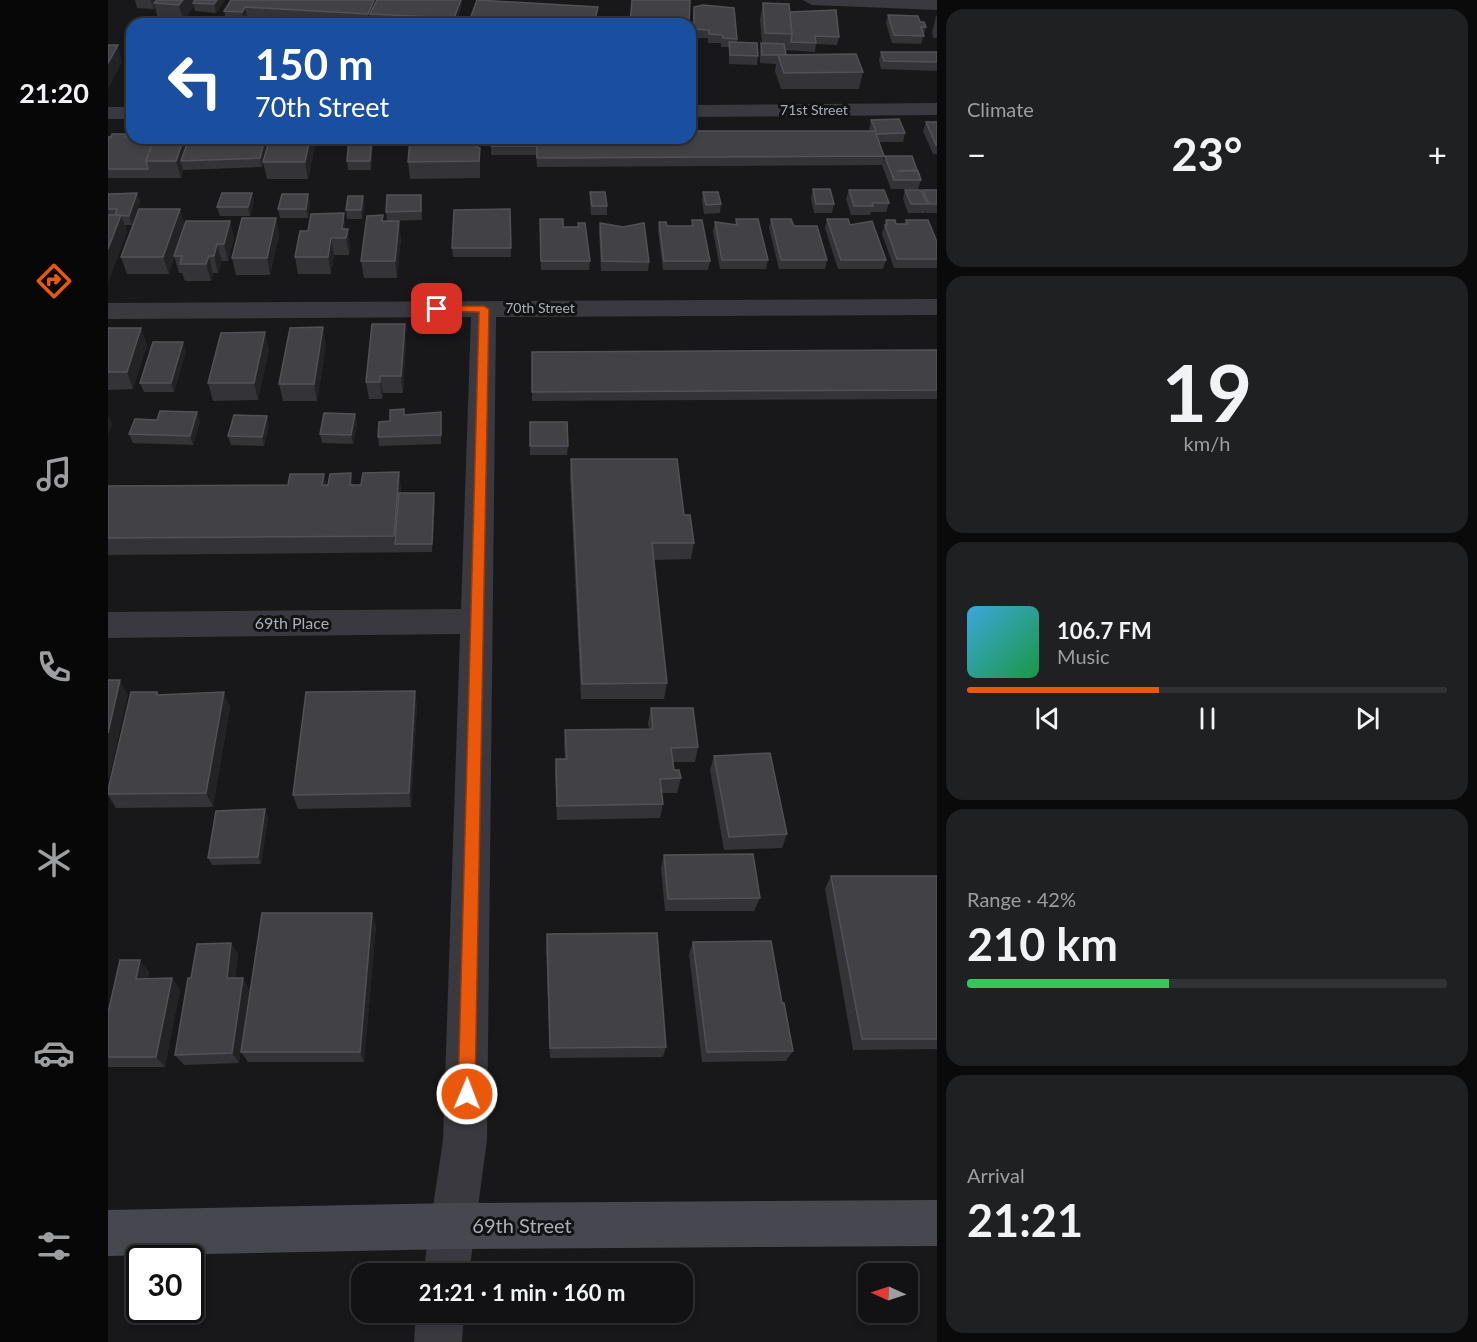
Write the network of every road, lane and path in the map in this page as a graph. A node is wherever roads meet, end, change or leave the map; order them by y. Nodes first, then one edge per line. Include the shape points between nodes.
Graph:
1 (812, 0) edge
2 (937, 5) edge
3 (937, 110) edge
4 (696, 111) edge
5 (108, 113) edge
6 (126, 113) edge
7 (937, 307) edge
8 (484, 309) junction
9 (108, 311) edge
10 (476, 621) junction
11 (108, 625) edge
12 (937, 1223) edge
13 (454, 1226) junction
14 (108, 1233) edge
15 (448, 1263) edge
16 (439, 1323) edge
17 (438, 1342) edge

1 - 2 street
3 - 4 street, 71st Street
5 - 6 street
7 - 8 street, 70th Street
8 - 9 street, 70th Street
8 - 10 street
10 - 11 street, 69th Place
10 - 13 street via 467,1094
12 - 13 street, 69th Street
13 - 14 street, 69th Street
13 - 15 street
16 - 17 street

